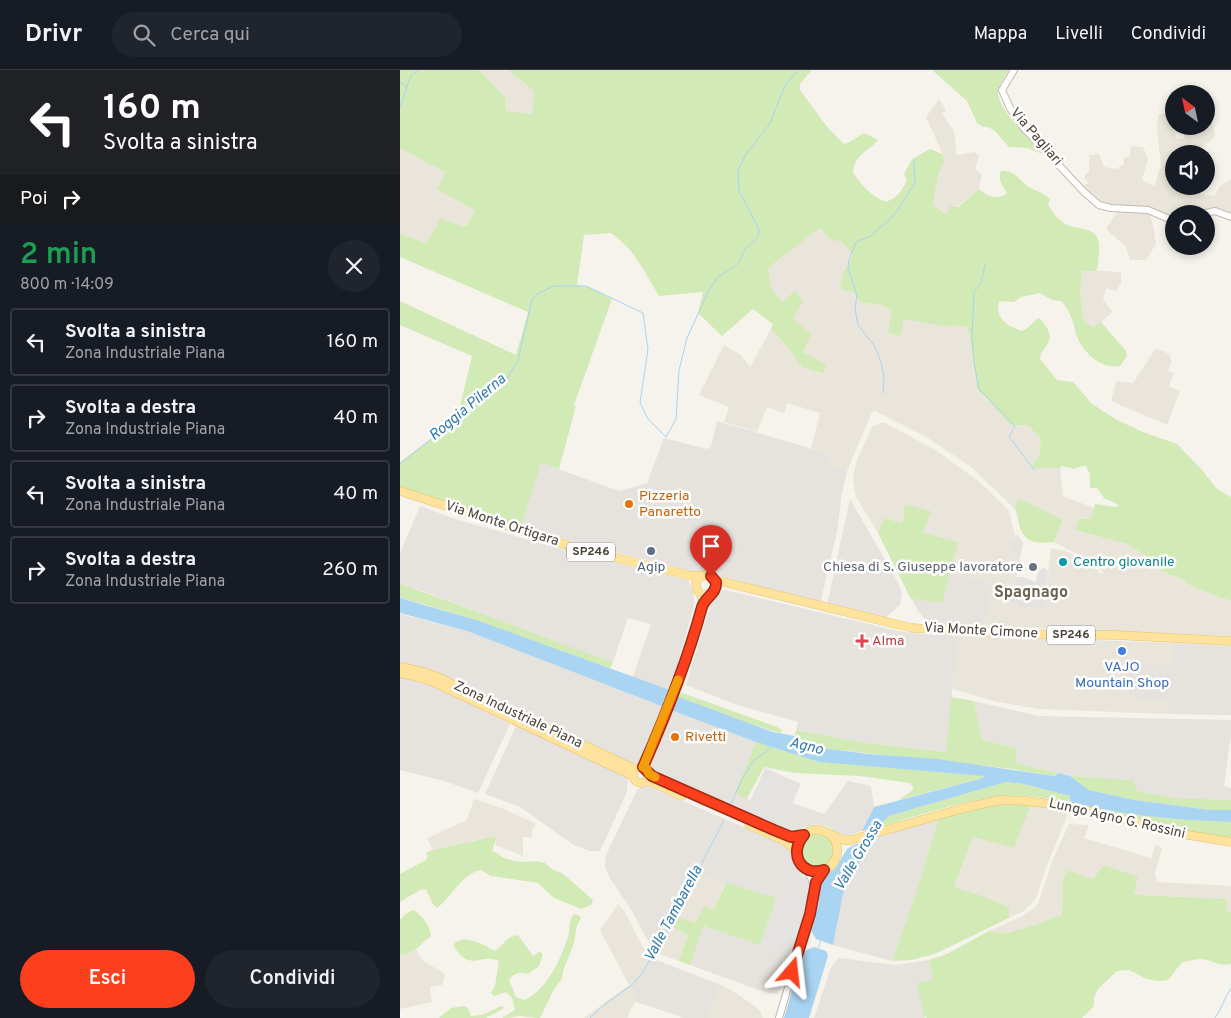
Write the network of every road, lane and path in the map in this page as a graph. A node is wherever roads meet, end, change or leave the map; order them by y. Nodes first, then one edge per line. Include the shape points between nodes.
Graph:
1 (1014, 70) edge
2 (1215, 211) edge
3 (1165, 217) edge
4 (1231, 217) edge
5 (400, 491) edge
6 (692, 576) junction
7 (701, 576) junction
8 (696, 584) junction
9 (715, 584) junction
10 (704, 594) junction
11 (703, 602) joint
12 (1231, 641) edge
13 (400, 666) edge
14 (400, 673) edge
15 (643, 767) junction
16 (634, 773) junction
17 (648, 777) junction
18 (804, 835) junction
19 (833, 837) junction
20 (859, 839) junction
21 (1231, 842) edge
22 (796, 851) junction
23 (838, 855) junction
24 (806, 868) junction
25 (824, 870) junction
26 (814, 889) junction
27 (779, 1018) edge

1 - 3 street, Via Pagliari via 1002,90 1010,108 1023,127 1098,205 1148,210
2 - 4 street
5 - 6 main road, Via Monte Ortigara / SP246 via 576,548
6 - 7 main road, Via Monte Ortigara
6 - 8 main road
7 - 8 main road
7 - 9 main road via 709,576
8 - 10 main road via 697,590
9 - 10 main road via 713,592
9 - 12 main road, Via Monte Cimone / SP246 via 726,583 912,628
10 - 11 street
11 - 15 main road via 676,686
13 - 16 main road, Zona Industriale Piana via 438,677
14 - 16 main road, Zona Industriale Piana via 429,680
15 - 16 main road via 638,767
15 - 17 main road, Zona Industriale Piana via 647,769
16 - 17 main road, Zona Industriale Piana via 634,780 639,783
17 - 18 main road, Zona Industriale Piana via 787,836
17 - 22 main road, Zona Industriale Piana via 785,841
18 - 19 main road, Zona Industriale Piana via 819,830
18 - 22 main road
19 - 20 main road, Zona Industriale Piana via 844,841
19 - 23 main road
20 - 21 main road, Lungo Agno G. Rossini via 1000,800 1073,807 1182,834
20 - 23 main road
22 - 24 main road, Zona Industriale Piana
23 - 25 main road
24 - 25 main road via 815,872
24 - 26 street
25 - 26 street
26 - 27 street via 810,914

